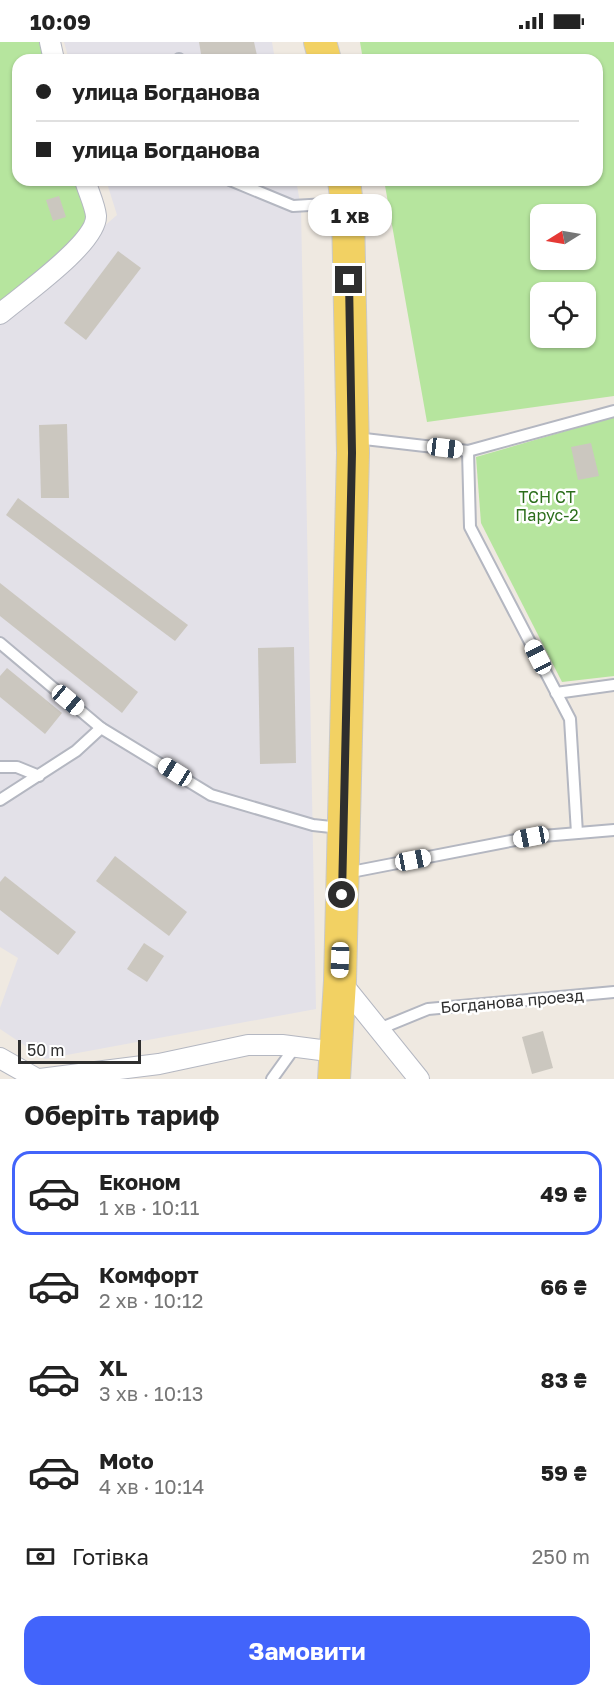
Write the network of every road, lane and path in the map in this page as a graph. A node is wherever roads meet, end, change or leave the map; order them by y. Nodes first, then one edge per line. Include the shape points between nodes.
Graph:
1 (87, 186) edge
2 (245, 186) edge
3 (345, 191) edge
4 (0, 314) edge
5 (614, 411) edge
6 (352, 438) junction
7 (468, 451) junction
8 (0, 643) edge
9 (614, 685) edge
10 (556, 693) junction
11 (101, 728) junction
12 (0, 767) edge
13 (39, 776) junction
14 (0, 800) edge
15 (344, 828) junction
16 (614, 830) edge
17 (577, 833) junction
18 (343, 874) junction
19 (340, 981) junction
20 (614, 992) edge
21 (379, 1029) junction
22 (295, 1047) junction
23 (0, 1058) edge
24 (335, 1066) edge
25 (39, 1079) edge
26 (272, 1079) edge
27 (419, 1079) edge

1 - 4 street via 96,217 91,233 80,248
2 - 3 lane via 293,206
3 - 6 main road
5 - 7 lane
6 - 7 lane
6 - 15 main road
7 - 10 lane via 470,527
8 - 11 lane
9 - 10 lane
10 - 17 lane via 570,719
11 - 13 lane
11 - 15 lane via 211,795 314,825
12 - 13 lane via 17,767
13 - 14 lane
15 - 18 main road
16 - 17 lane
17 - 18 lane via 531,837
18 - 19 main road
19 - 21 street
19 - 24 main road
20 - 21 lane, Богданова проезд via 428,1009
21 - 27 street
22 - 24 street
22 - 25 street via 248,1044 159,1064
22 - 26 lane
23 - 25 street

